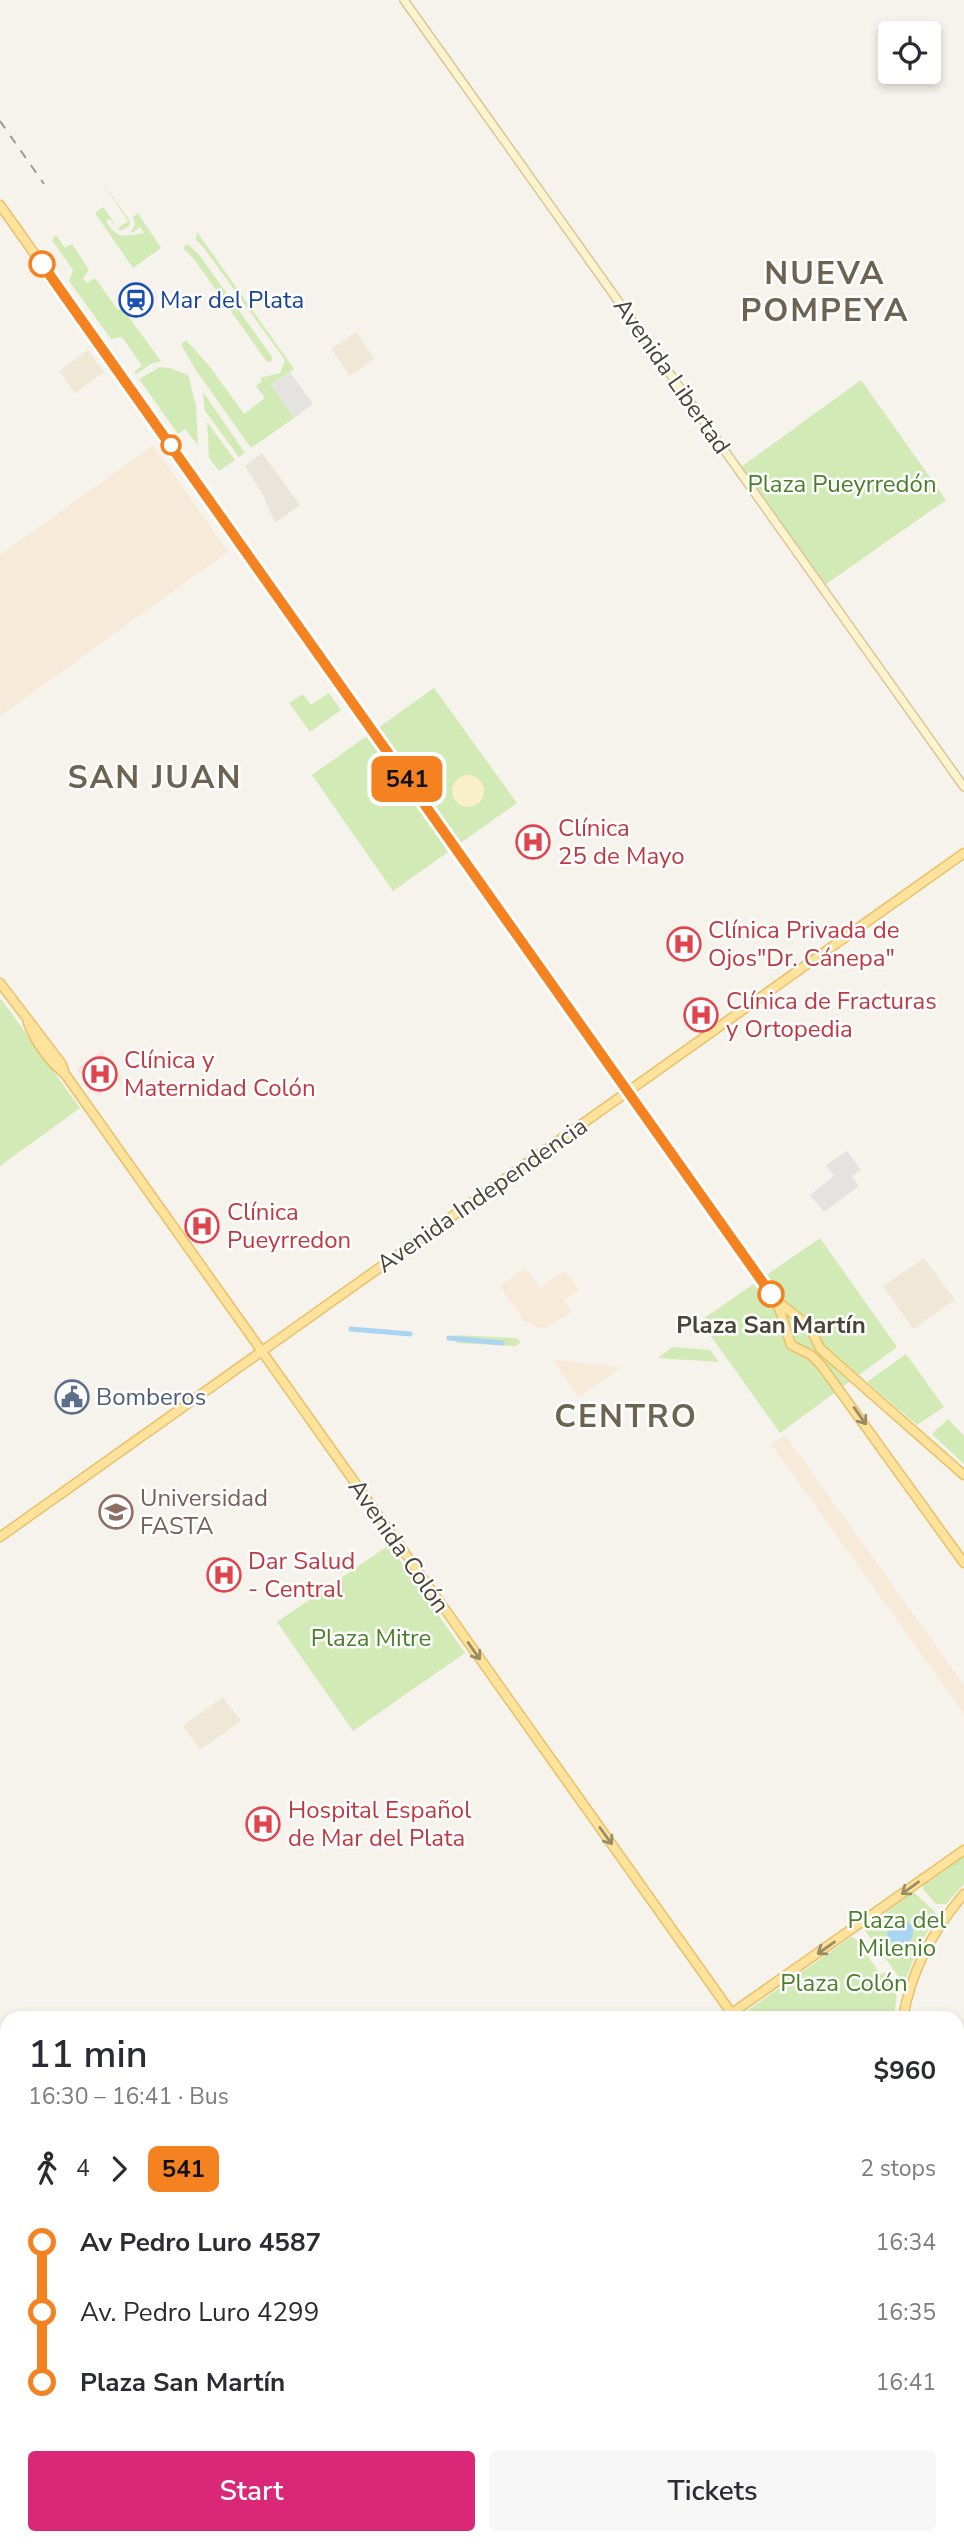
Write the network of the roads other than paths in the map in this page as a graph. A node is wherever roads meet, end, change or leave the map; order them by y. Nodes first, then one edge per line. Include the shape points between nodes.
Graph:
1 (404, 0) edge
2 (0, 205) edge
3 (964, 787) edge
4 (964, 853) edge
5 (0, 983) edge
6 (27, 1020) junction
7 (63, 1073) junction
8 (628, 1091) junction
9 (775, 1299) junction
10 (806, 1324) junction
11 (813, 1333) junction
12 (788, 1337) junction
13 (798, 1349) junction
14 (262, 1351) junction
15 (832, 1359) junction
16 (821, 1365) junction
17 (964, 1475) edge
18 (0, 1537) edge
19 (964, 1563) edge
20 (964, 1850) edge
21 (964, 1894) edge
22 (730, 2011) edge
23 (741, 2011) edge
24 (905, 2011) edge

1 - 3 main road, Avenida Libertad
2 - 8 main road
4 - 8 main road, Avenida Independencia
5 - 6 main road, Avenida Colón
6 - 7 main road, Avenida Colón via 32,1034
6 - 7 main road, Avenida Colón via 61,1063
7 - 14 main road, Avenida Colón
8 - 9 main road
8 - 14 main road, Avenida Independencia
9 - 10 main road
9 - 12 main road
10 - 11 main road
10 - 12 main road via 794,1325
11 - 13 main road via 811,1344
11 - 15 main road
12 - 13 main road
13 - 16 main road
14 - 18 main road, Avenida Independencia
14 -> 22 main road, Avenida Colón
15 - 16 main road via 822,1357
15 - 17 main road
16 -> 19 main road
20 -> 23 main road
21 - 24 main road via 929,1942

